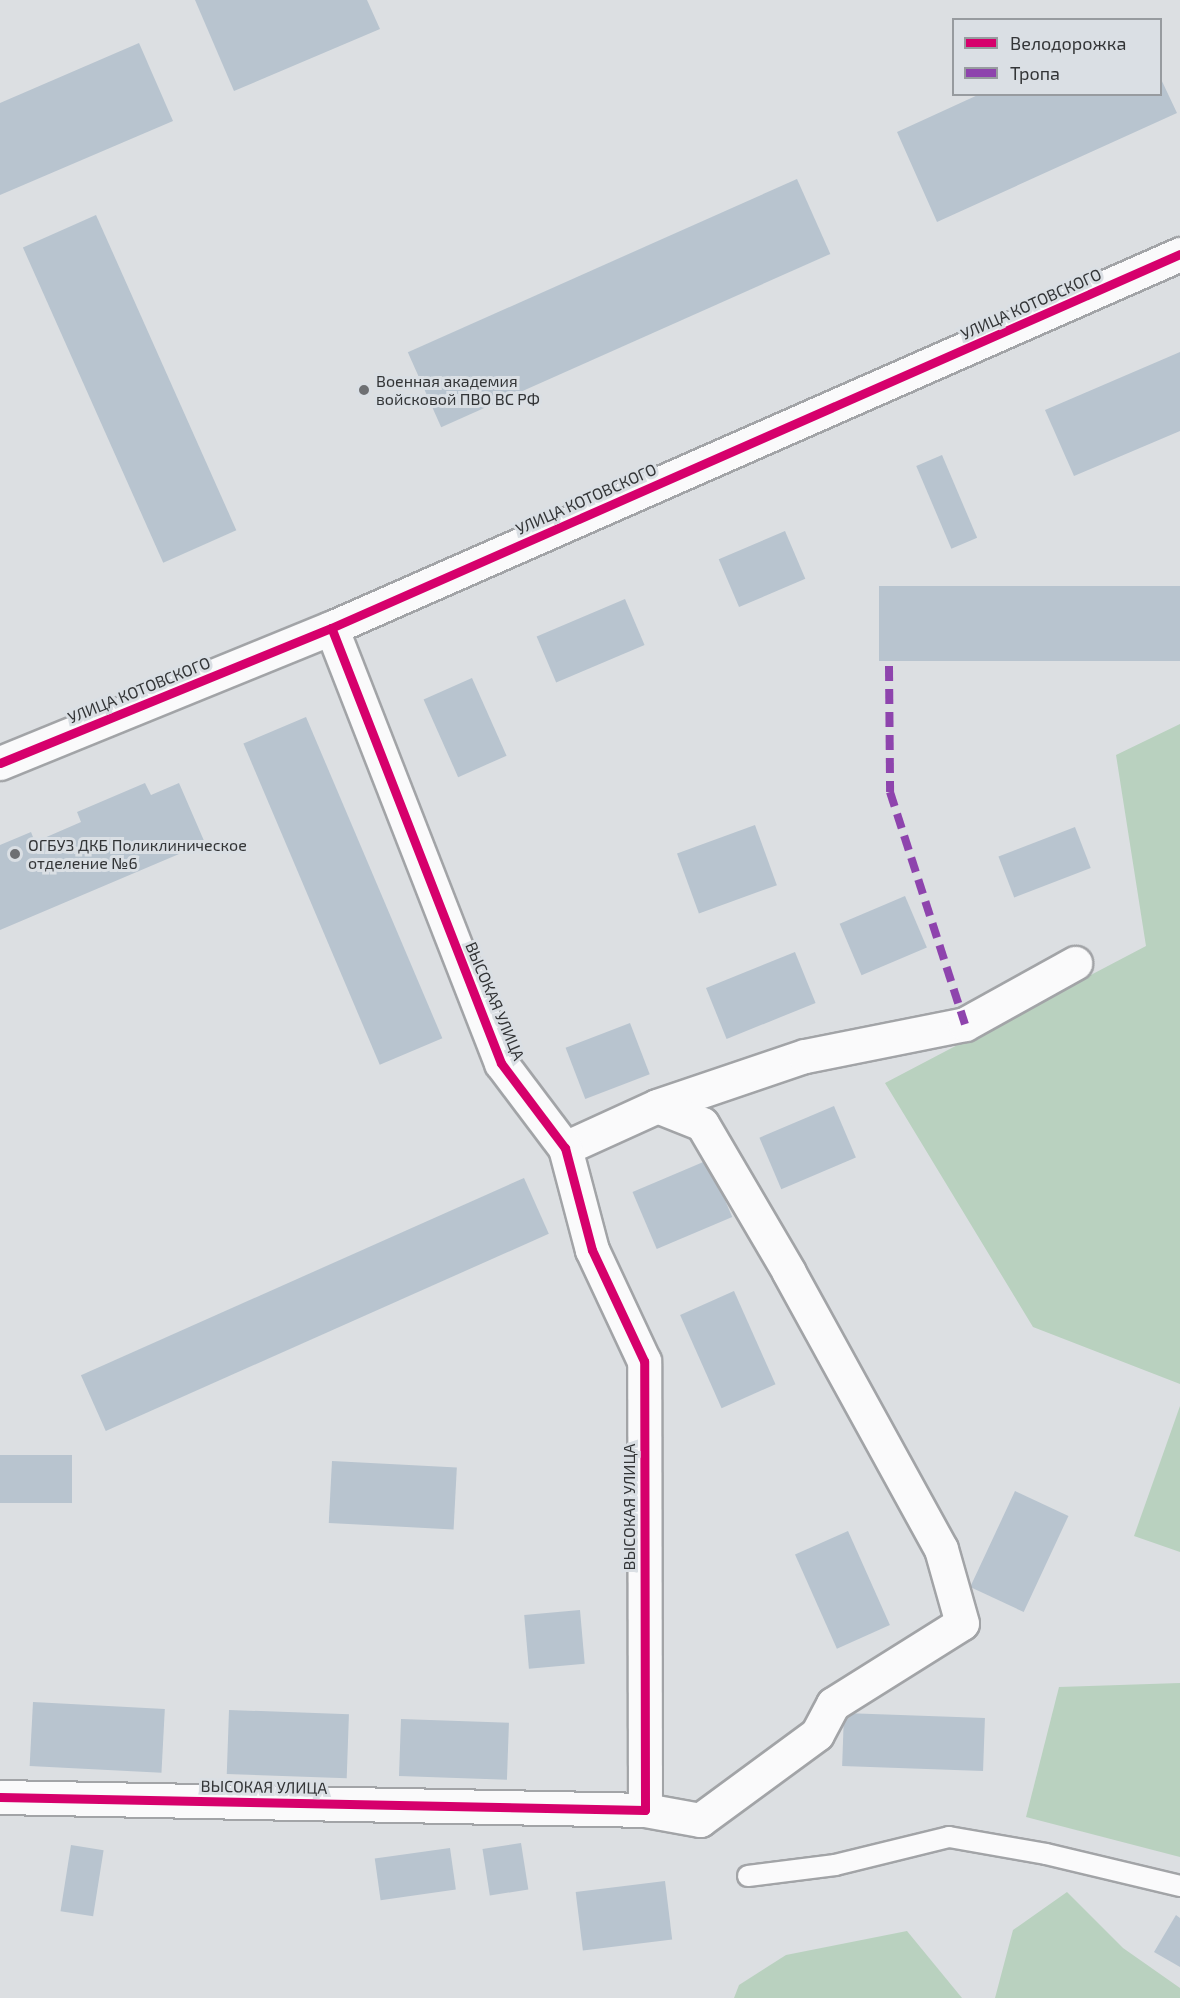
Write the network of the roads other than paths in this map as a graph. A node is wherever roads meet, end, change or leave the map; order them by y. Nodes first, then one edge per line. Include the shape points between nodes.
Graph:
1 (1180, 254) edge
2 (331, 628) junction
3 (0, 763) edge
4 (1075, 963) dead end
5 (657, 1106) junction
6 (565, 1148) junction
7 (0, 1797) edge
8 (645, 1810) junction
9 (748, 1876) dead end
10 (1180, 1886) edge

1 - 2 street, УЛИЦА КОТОВСКОГО
2 - 3 street, УЛИЦА КОТОВСКОГО
2 - 6 street, ВЫСОКАЯ УЛИЦА via 501,1063
4 - 5 street via 965,1024 805,1056
5 - 6 street
5 - 8 street, ВЫСОКАЯ УЛИЦА via 702,1124 789,1272 940,1549 962,1623 833,1704 817,1734 700,1820
6 - 8 street, ВЫСОКАЯ УЛИЦА via 592,1250 644,1360
7 - 8 street, ВЫСОКАЯ УЛИЦА
9 - 10 lane via 835,1865 948,1837 1046,1854

